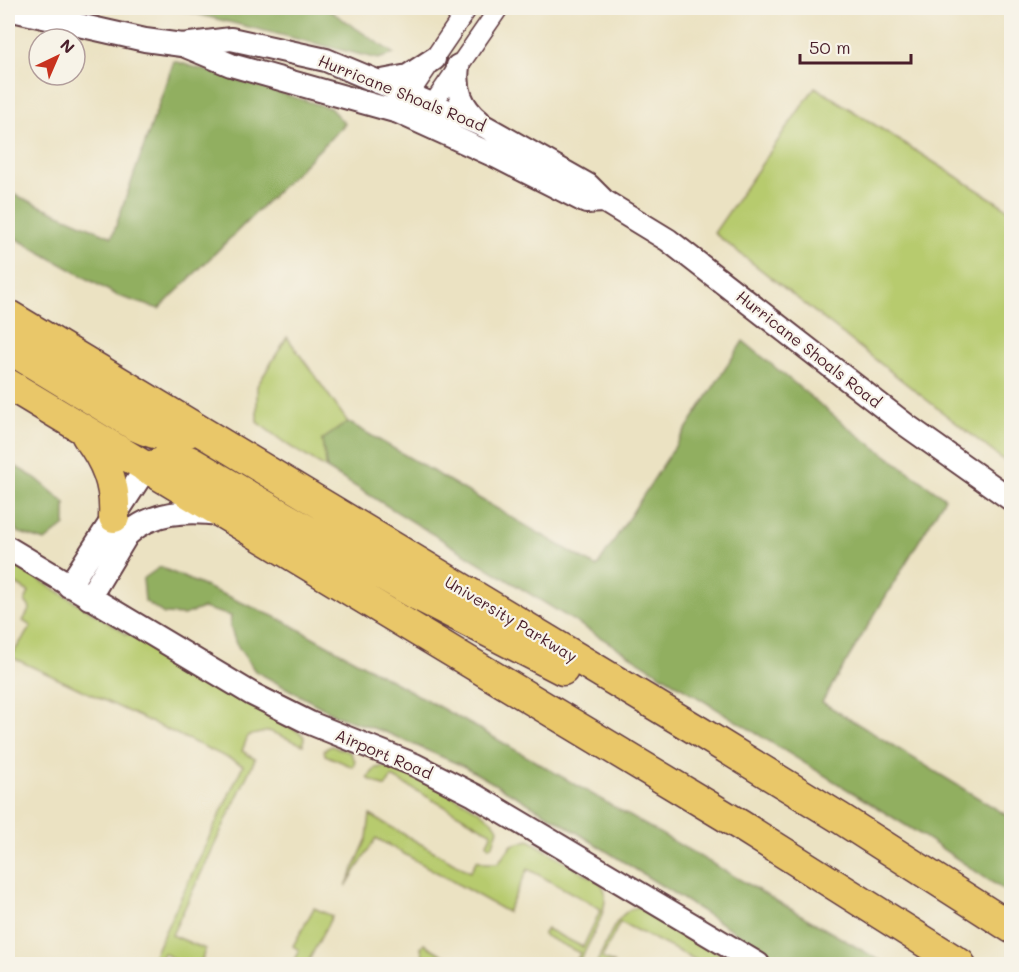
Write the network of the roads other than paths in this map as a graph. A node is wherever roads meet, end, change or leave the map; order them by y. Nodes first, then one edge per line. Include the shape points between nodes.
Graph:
1 (468, 8) edge
2 (499, 8) edge
3 (8, 9) edge
4 (182, 45) junction
5 (434, 59) junction
6 (459, 66) junction
7 (377, 82) junction
8 (403, 104) junction
9 (426, 113) junction
10 (484, 126) junction
11 (604, 201) junction
12 (8, 315) edge
13 (8, 348) edge
14 (8, 384) edge
15 (81, 429) junction
16 (197, 429) junction
17 (146, 468) junction
18 (1011, 500) edge
19 (226, 515) junction
20 (114, 517) junction
21 (8, 548) edge
22 (94, 548) junction
23 (35, 565) junction
24 (69, 585) junction
25 (89, 598) junction
26 (700, 732) junction
27 (1011, 928) edge
28 (758, 964) edge
29 (960, 964) edge

1 - 5 street
2 - 6 street
3 - 4 street, Hurricane Shoals Road
4 - 7 street, Hurricane Shoals Road via 231,39 326,60
4 - 8 street, Hurricane Shoals Road via 231,65
5 - 7 street via 408,76
5 - 8 street
6 - 9 street
6 - 10 street via 458,85 465,109
7 - 8 street, Hurricane Shoals Road
8 - 9 street, Hurricane Shoals Road
9 - 10 street, Hurricane Shoals Road
9 - 11 street, Hurricane Shoals Road via 586,202
10 - 11 street, Hurricane Shoals Road via 588,185
11 - 18 street, Hurricane Shoals Road via 668,240 906,425
12 - 16 highway, University Parkway
13 - 16 highway via 157,436 177,436
14 - 15 highway
15 - 17 highway
15 - 20 highway via 109,472
16 - 26 highway, University Parkway
17 - 19 highway
17 - 20 street
17 - 26 highway via 167,461 189,461 418,596 638,708
19 - 25 street via 185,511 135,527
19 - 29 highway via 740,825
20 - 22 street
21 - 23 street, Airport Road
22 - 23 street via 72,560
22 - 24 street
23 - 24 street, Airport Road
24 - 25 street, Airport Road
25 - 28 street, Airport Road via 260,699 415,765 474,795
26 - 27 highway, University Parkway

